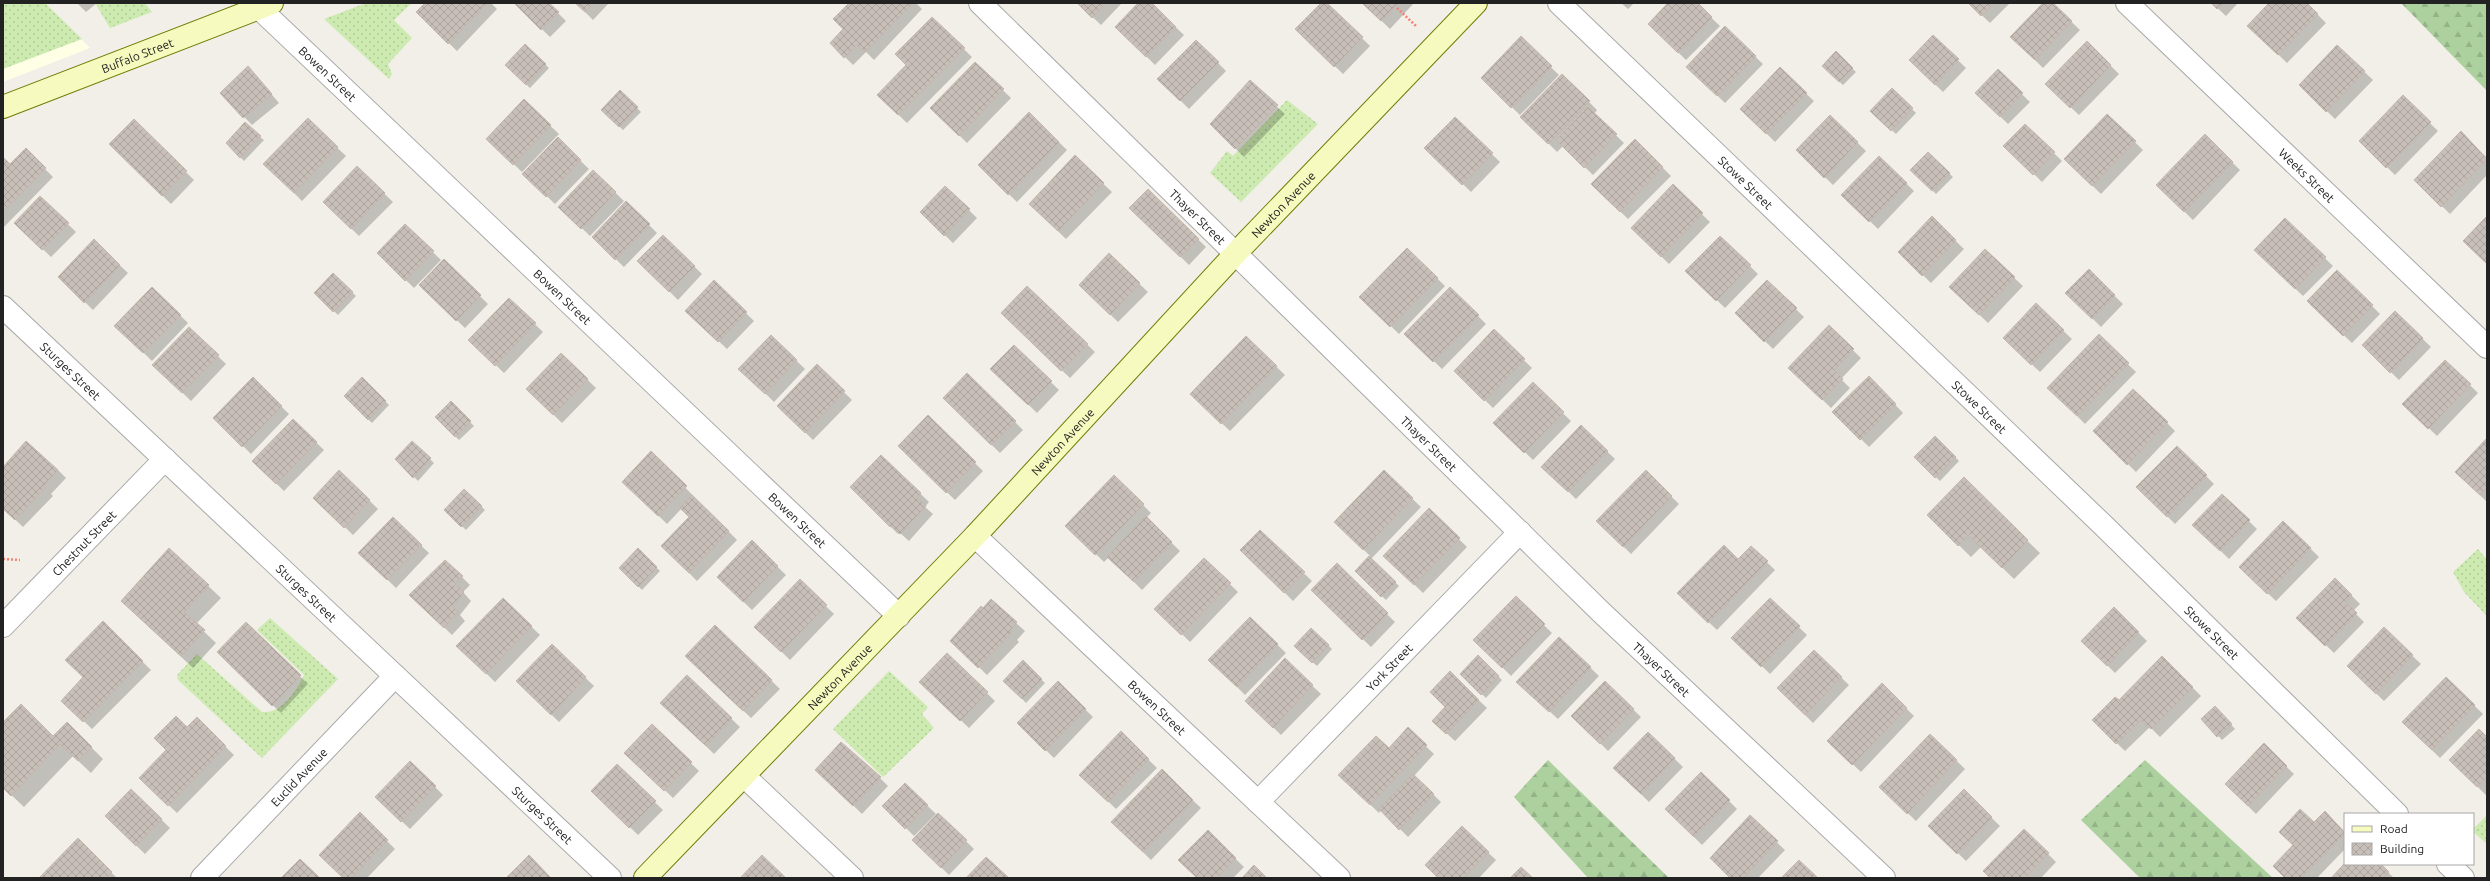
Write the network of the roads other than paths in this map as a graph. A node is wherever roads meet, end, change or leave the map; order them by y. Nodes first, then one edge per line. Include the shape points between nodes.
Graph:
1 (980, 3) edge
2 (1476, 3) edge
3 (1559, 3) edge
4 (2127, 3) edge
5 (265, 6) edge
6 (3, 107) edge
7 (1236, 253) junction
8 (3, 306) edge
9 (2487, 347) edge
10 (165, 458) junction
11 (1520, 532) junction
12 (975, 536) junction
13 (899, 616) junction
14 (3, 626) edge
15 (395, 676) junction
16 (744, 776) junction
17 (1258, 802) junction
18 (2397, 813) edge
19 (2449, 865) edge
20 (202, 878) edge
21 (610, 878) edge
22 (645, 878) edge
23 (852, 878) edge
24 (1339, 878) edge
25 (1884, 878) edge
26 (2463, 878) edge

1 - 7 street, Thayer Street
2 - 7 street, Newton Avenue
3 - 18 street, Stowe Street via 2104,526
4 - 9 street, Weeks Street
5 - 6 street, Buffalo Street
5 - 13 street, Bowen Street
7 - 11 street, Thayer Street
7 - 12 street, Newton Avenue
8 - 10 street, Sturges Street
10 - 14 street, Chestnut Street
10 - 15 street, Sturges Street
11 - 17 street, York Street
11 - 25 street, Thayer Street via 1602,613
12 - 13 street, Newton Avenue
12 - 17 street, Bowen Street
13 - 16 street, Newton Avenue
15 - 20 street, Euclid Avenue
15 - 21 street, Sturges Street
16 - 22 street, Newton Avenue
16 - 23 street
17 - 24 street, Bowen Street
19 - 26 street

